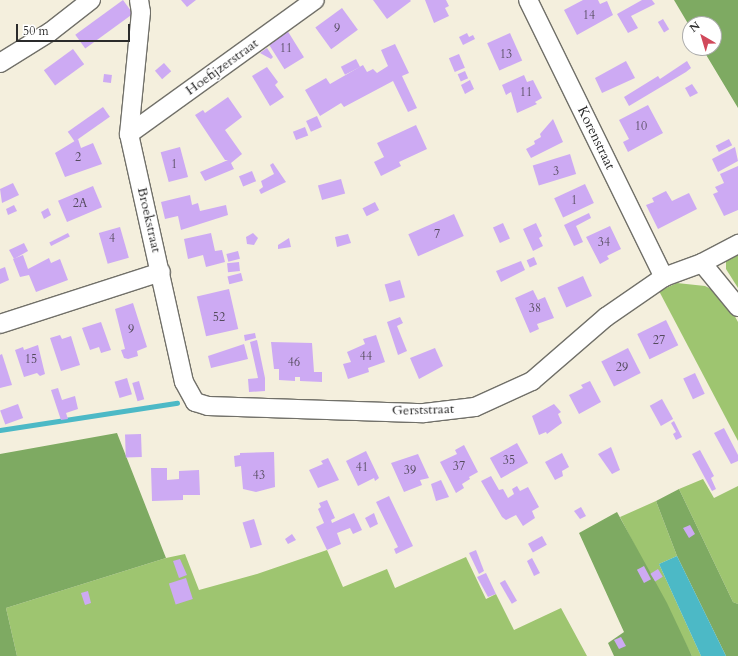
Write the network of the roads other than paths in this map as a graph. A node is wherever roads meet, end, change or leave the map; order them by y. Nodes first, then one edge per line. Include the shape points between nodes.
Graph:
1 (91, 0) edge
2 (139, 0) edge
3 (315, 0) edge
4 (528, 0) edge
5 (0, 63) edge
6 (129, 134) junction
7 (738, 244) edge
8 (702, 263) junction
9 (161, 272) junction
10 (664, 277) junction
11 (738, 307) edge
12 (0, 324) edge

1 - 5 street via 50,32
2 - 6 street, Broekstraat via 141,12
3 - 6 street, Hoefijzerstraat
4 - 10 street, Korenstraat
6 - 9 street, Broekstraat
7 - 8 street, Gerststraat
8 - 10 street, Gerststraat
8 - 11 street
9 - 10 street, Gerststraat via 184,382 195,402 208,406 424,413 475,407 532,381 606,317
9 - 12 street, Broekstraat

